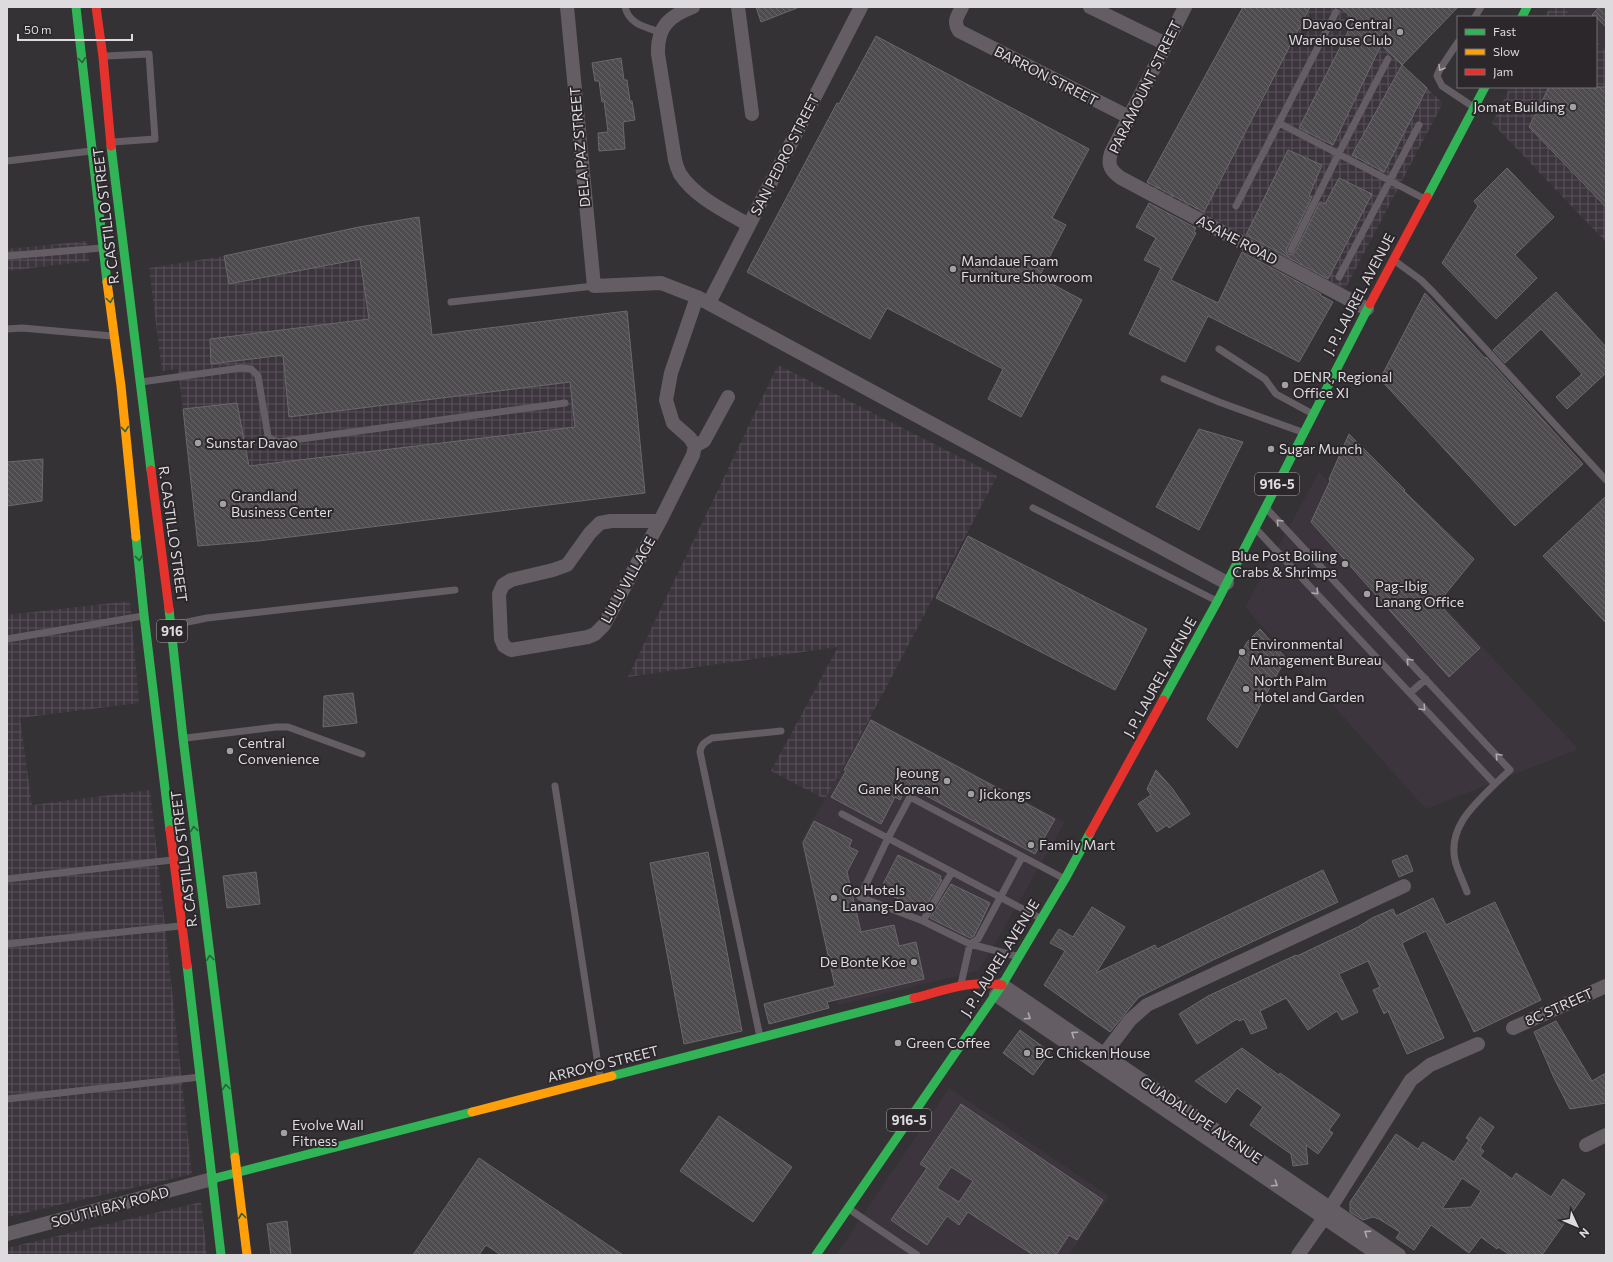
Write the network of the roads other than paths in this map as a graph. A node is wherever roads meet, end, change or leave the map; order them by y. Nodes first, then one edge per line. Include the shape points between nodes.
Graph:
1 (76, 7) edge
2 (96, 7) edge
3 (567, 7) edge
4 (624, 7) edge
5 (693, 7) edge
6 (738, 7) edge
7 (861, 7) edge
8 (962, 7) edge
9 (1090, 7) edge
10 (1185, 7) edge
11 (1481, 7) edge
12 (1336, 12) dead end
13 (1476, 16) edge
14 (660, 32) junction
15 (1166, 44) junction
16 (1457, 44) edge
17 (103, 57) junction
18 (1388, 59) dead end
19 (1484, 88) edge
20 (1474, 107) junction
21 (752, 114) dead end
22 (1128, 117) junction
23 (1279, 123) junction
24 (1420, 124) dead end
25 (111, 142) junction
26 (93, 151) junction
27 (1339, 153) junction
28 (7, 161) edge
29 (1110, 168) joint
30 (1390, 179) junction
31 (1425, 199) junction
32 (1236, 206) dead end
33 (749, 225) junction
34 (113, 246) junction
35 (1291, 250) dead end
36 (7, 256) edge
37 (1393, 259) junction
38 (1339, 277) dead end
39 (594, 286) junction
40 (703, 300) junction
41 (451, 302) dead end
42 (1367, 309) junction
43 (7, 329) edge
44 (124, 337) junction
45 (1218, 349) dead end
46 (1164, 379) dead end
47 (130, 384) junction
48 (728, 397) dead end
49 (565, 403) dead end
50 (1313, 414) junction
51 (1304, 432) junction
52 (695, 446) junction
53 (1606, 480) edge
54 (1265, 507) junction
55 (1033, 508) dead end
56 (660, 521) junction
57 (1255, 527) junction
58 (1227, 583) junction
59 (455, 590) dead end
60 (1217, 602) junction
61 (144, 615) junction
62 (171, 625) junction
63 (7, 639) edge
64 (1426, 679) junction
65 (1410, 693) junction
66 (781, 731) dead end
67 (183, 738) junction
68 (362, 754) dead end
69 (176, 773) junction
70 (1495, 784) junction
71 (555, 786) dead end
72 (842, 814) dead end
73 (888, 838) junction
74 (1022, 857) junction
75 (174, 860) junction
76 (952, 872) junction
77 (7, 879) edge
78 (1065, 879) junction
79 (1404, 886) dead end
80 (1467, 892) dead end
81 (1000, 897) junction
82 (1042, 919) junction
83 (923, 921) junction
84 (183, 926) junction
85 (7, 944) edge
86 (970, 944) junction
87 (1020, 957) junction
88 (961, 986) junction
89 (1606, 986) edge
90 (999, 990) junction
91 (1513, 1028) dead end
92 (760, 1038) junction
93 (1478, 1044) dead end
94 (1101, 1059) junction
95 (201, 1077) junction
96 (600, 1079) junction
97 (7, 1099) edge
98 (1606, 1135) edge
99 (1586, 1145) dead end
100 (236, 1173) junction
101 (212, 1179) junction
102 (848, 1209) junction
103 (1327, 1213) junction
104 (7, 1234) edge
105 (1395, 1254) edge
106 (221, 1255) edge
107 (247, 1255) edge
108 (816, 1255) edge
109 (917, 1255) edge
110 (1298, 1255) edge
111 (1379, 1255) edge

1 -> 26 main road, R. CASTILLO STREET / 916
2 - 17 main road, R. CASTILLO STREET / 916
3 - 39 street, DELA PAZ STREET
4 - 14 lane via 631,20
5 - 14 street via 677,13
6 - 21 street
7 - 33 street, SAN PEDRO STREET
8 - 22 street, BARRON STREET via 955,25 959,31
9 - 15 street
10 - 15 street, PARAMOUNT STREET
11 - 13 lane
12 - 23 lane
14 - 33 street via 658,54 674,160 680,173 706,199
15 - 22 street, PARAMOUNT STREET
16 -> 20 lane via 1437,76 1442,86
17 - 25 main road, R. CASTILLO STREET / 916
17 - 25 lane via 149,54 154,139
18 - 27 lane
19 - 20 main road, J. P. LAUREL AVENUE / 916-5
20 - 31 main road, J. P. LAUREL AVENUE / 916-5
22 - 29 street, PARAMOUNT STREET via 1108,161
23 - 27 lane
23 - 32 lane
24 - 30 lane
25 - 34 main road, R. CASTILLO STREET / 916
26 - 28 lane
26 - 34 main road, R. CASTILLO STREET / 916
27 - 30 lane
27 - 35 lane
29 - 42 street, ASAHE ROAD via 1121,178
30 - 31 lane
30 - 38 lane
31 - 37 main road, J. P. LAUREL AVENUE / 916-5
33 - 40 street, SAN PEDRO STREET
34 - 36 lane
34 - 44 main road, R. CASTILLO STREET / 916
34 -> 44 main road, R. CASTILLO STREET / 916
37 - 42 main road, J. P. LAUREL AVENUE / 916-5
37 - 53 lane via 1434,293
39 - 40 street via 661,283
39 - 41 lane
40 - 52 street via 671,373 666,400 673,423
40 - 58 street
42 - 50 main road, J. P. LAUREL AVENUE / 916-5
43 - 44 lane via 22,328
44 - 47 main road, R. CASTILLO STREET / 916
44 - 47 main road, R. CASTILLO STREET / 916
45 - 50 lane via 1265,379 1276,394
46 - 51 lane
47 - 49 lane via 241,368 251,369 258,376 268,436 274,442
47 -> 61 main road, R. CASTILLO STREET / 916
47 - 62 main road, R. CASTILLO STREET / 916
48 - 52 street via 704,441
50 - 51 main road, J. P. LAUREL AVENUE / 916-5
51 - 54 main road, J. P. LAUREL AVENUE / 916-5
52 - 56 street, LULU VILLAGE via 690,465
54 - 57 main road, J. P. LAUREL AVENUE / 916-5
64 -> 54 lane
55 - 60 lane
56 - 56 street, LULU VILLAGE via 604,625 596,634 511,650 504,646 501,638 499,594 503,585 511,580 567,565 600,523
57 - 58 main road, J. P. LAUREL AVENUE / 916-5
57 -> 65 lane
58 - 60 main road, J. P. LAUREL AVENUE / 916-5
59 - 62 lane via 207,618
60 - 78 main road, J. P. LAUREL AVENUE / 916-5
61 - 63 lane
61 - 69 main road, R. CASTILLO STREET / 916
62 - 67 main road, R. CASTILLO STREET / 916
64 - 65 lane
70 -> 64 lane via 1510,770
65 -> 70 lane
66 - 92 lane via 712,738 705,742 700,752
67 - 68 lane via 288,727
67 - 69 main road, R. CASTILLO STREET / 916
69 - 75 main road, R. CASTILLO STREET / 916
100 -> 69 main road, R. CASTILLO STREET / 916
70 - 80 lane via 1460,823 1454,844 1455,860
71 - 96 lane
72 - 73 lane
73 - 74 lane via 910,797
73 - 76 lane
73 - 83 lane via 860,897
74 - 78 lane
74 - 81 lane
75 - 77 lane
75 - 84 main road, R. CASTILLO STREET / 916
76 - 81 lane
76 - 83 lane
78 - 82 main road, J. P. LAUREL AVENUE / 916-5
79 - 94 street via 1147,1005 1130,1020
81 - 82 lane
81 - 86 lane via 978,939
82 - 87 main road, J. P. LAUREL AVENUE / 916-5
83 - 86 lane
84 - 85 lane
84 - 95 main road, R. CASTILLO STREET / 916
86 - 87 lane
86 - 88 lane
87 - 90 main road, J. P. LAUREL AVENUE / 916-5
88 - 90 main road, ARROYO STREET via 988,982
88 - 92 main road, ARROYO STREET
89 - 91 street, 8C STREET
90 - 94 street, GUADALUPE AVENUE
90 - 102 main road, J. P. LAUREL AVENUE / 916-5
92 - 96 main road, ARROYO STREET
93 - 103 street via 1430,1065 1411,1080
94 - 103 street, GUADALUPE AVENUE
95 - 97 lane
95 - 101 main road, R. CASTILLO STREET / 916
96 - 100 main road, ARROYO STREET
98 - 99 street
100 - 101 main road, ARROYO STREET
107 -> 100 main road, R. CASTILLO STREET / 916
101 - 104 street, SOUTH BAY ROAD
101 - 106 main road, R. CASTILLO STREET / 916
102 - 108 main road, J. P. LAUREL AVENUE / 916-5
102 - 109 lane
105 -> 103 street, GUADALUPE AVENUE
103 - 110 street
103 - 111 street, GUADALUPE AVENUE

